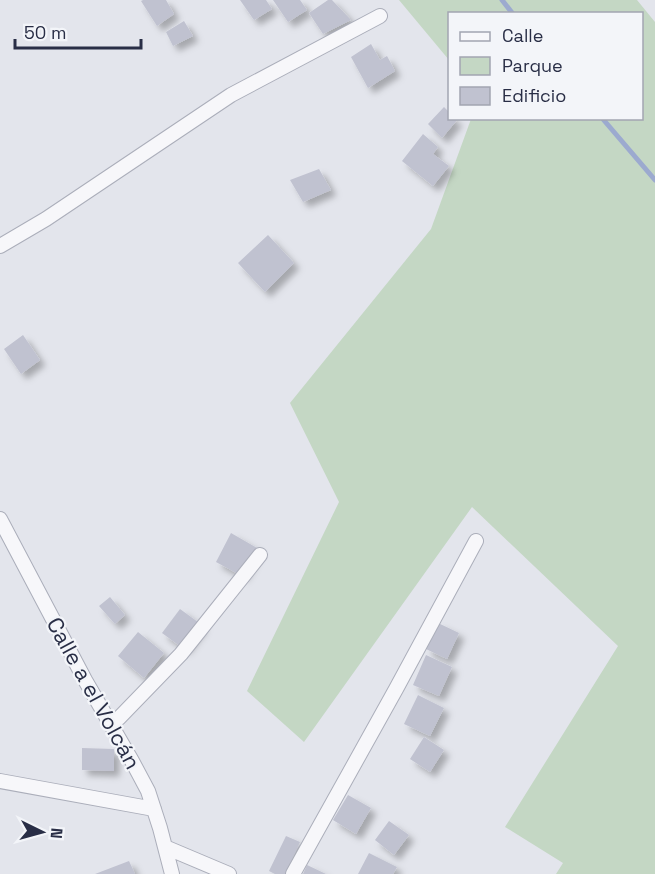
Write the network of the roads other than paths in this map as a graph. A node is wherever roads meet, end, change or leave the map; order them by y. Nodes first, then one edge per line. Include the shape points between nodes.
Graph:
1 (380, 16) dead end
2 (0, 246) edge
3 (0, 519) edge
4 (476, 541) dead end
5 (260, 555) dead end
6 (110, 723) junction
7 (0, 781) edge
8 (154, 809) junction
9 (165, 847) junction
10 (172, 874) edge
11 (229, 874) edge
12 (293, 874) edge

1 - 2 street via 231,95
3 - 6 street, Calle a el Volcán
4 - 12 street
5 - 6 street via 181,654
6 - 8 street, Calle a el Volcán
7 - 8 street
8 - 9 street, Calle a el Volcán
9 - 10 street, Calle a el Volcán
9 - 11 street

